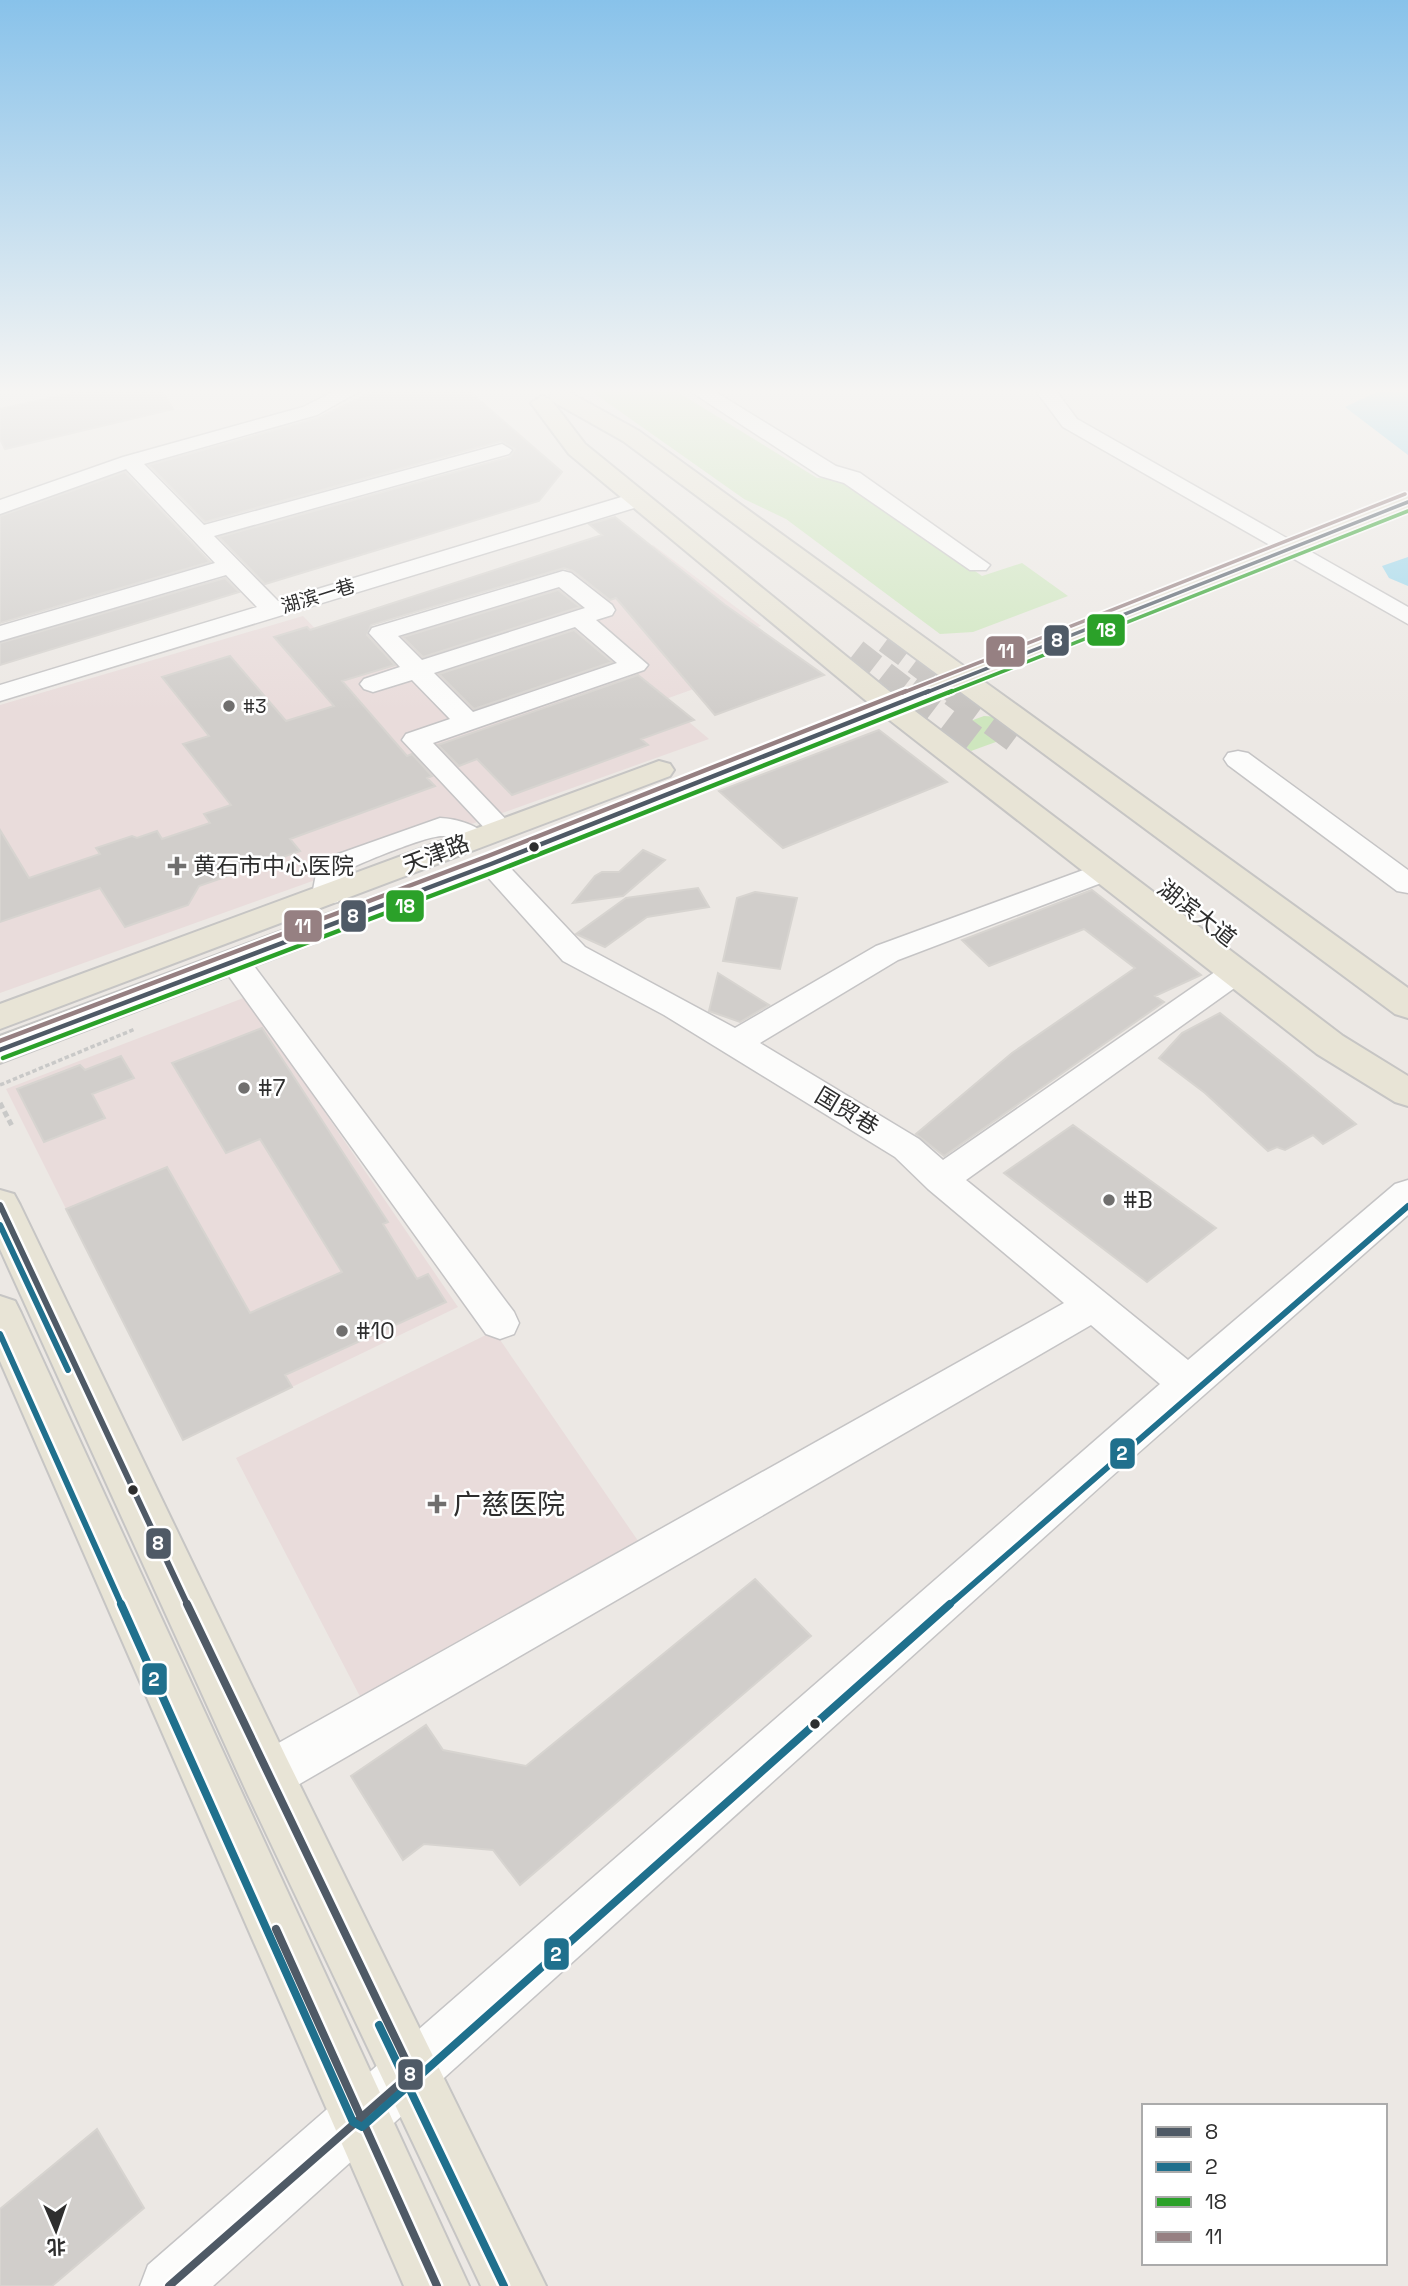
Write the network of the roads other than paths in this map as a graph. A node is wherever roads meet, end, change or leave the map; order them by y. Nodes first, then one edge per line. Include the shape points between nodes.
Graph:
1 (29, 498) edge
2 (165, 498) edge
3 (328, 498) edge
4 (633, 498) edge
5 (670, 498) edge
6 (687, 498) edge
7 (714, 498) edge
8 (881, 498) edge
9 (1202, 498) edge
10 (1386, 498) edge
11 (636, 500) junction
12 (1408, 502) edge
13 (0, 508) edge
14 (199, 533) junction
15 (1282, 543) junction
16 (978, 565) dead end
17 (231, 566) junction
18 (273, 610) junction
19 (1408, 617) edge
20 (579, 618) junction
21 (0, 634) edge
22 (886, 641) tunnel mouth
23 (856, 651) tunnel mouth
24 (417, 670) junction
25 (950, 672) junction
26 (373, 684) dead end
27 (0, 693) edge
28 (883, 698) junction
29 (468, 722) junction
30 (1016, 737) tunnel mouth
31 (984, 749) tunnel mouth
32 (1238, 759) dead end
33 (489, 844) junction
34 (1107, 871) junction
35 (1408, 884) edge
36 (234, 961) junction
37 (1236, 972) junction
38 (1408, 1006) edge
39 (0, 1017) edge
40 (1408, 1029) edge
41 (735, 1043) junction
42 (0, 1050) edge
43 (1408, 1079) edge
44 (1408, 1093) edge
45 (941, 1180) junction
46 (1408, 1194) edge
47 (0, 1205) edge
48 (1093, 1305) junction
49 (0, 1313) edge
50 (500, 1323) dead end
51 (1188, 1383) junction
52 (267, 1776) junction
53 (412, 2073) junction
54 (361, 2118) junction
55 (169, 2286) edge
56 (437, 2286) edge
57 (514, 2286) edge

1 - 13 street
2 - 14 street
3 - 14 street
4 - 11 main road
5 - 23 main road
6 - 22 main road
7 - 25 main road
8 - 16 street
9 - 15 street
10 - 15 main road
11 - 18 street, 湖滨一巷
11 - 28 main road
12 - 15 main road
14 - 17 street
15 - 19 street
15 - 25 main road, 天津路
17 - 18 street
17 - 21 street
18 - 27 street, 湖滨一巷
20 - 24 street
20 - 24 street via 603,610 563,578 381,633
20 - 29 street via 635,665
24 - 26 street
24 - 29 street
25 - 28 main road, 天津路
25 - 38 main road
28 - 33 main road, 天津路
28 - 34 main road
29 - 33 street, 国贸巷 via 415,740
30 - 40 main road, 湖滨大道
31 - 43 main road, 湖滨大道
32 - 35 street
33 - 36 main road, 天津路
33 - 39 main road, 天津路 via 327,895
33 - 41 street, 国贸巷 via 574,954
34 - 37 main road
34 - 41 street via 887,953
36 - 42 main road, 天津路
36 - 50 street
37 - 44 main road via 1330,1045
37 - 45 street
41 - 45 street, 国贸巷 via 907,1148
45 - 48 street, 国贸巷
46 - 51 street
47 - 52 main road
48 - 51 street, 国贸巷
48 - 52 street
49 - 54 main road
51 - 53 street
52 - 53 main road
53 - 54 street
53 - 57 main road
54 - 55 street
54 - 56 main road

